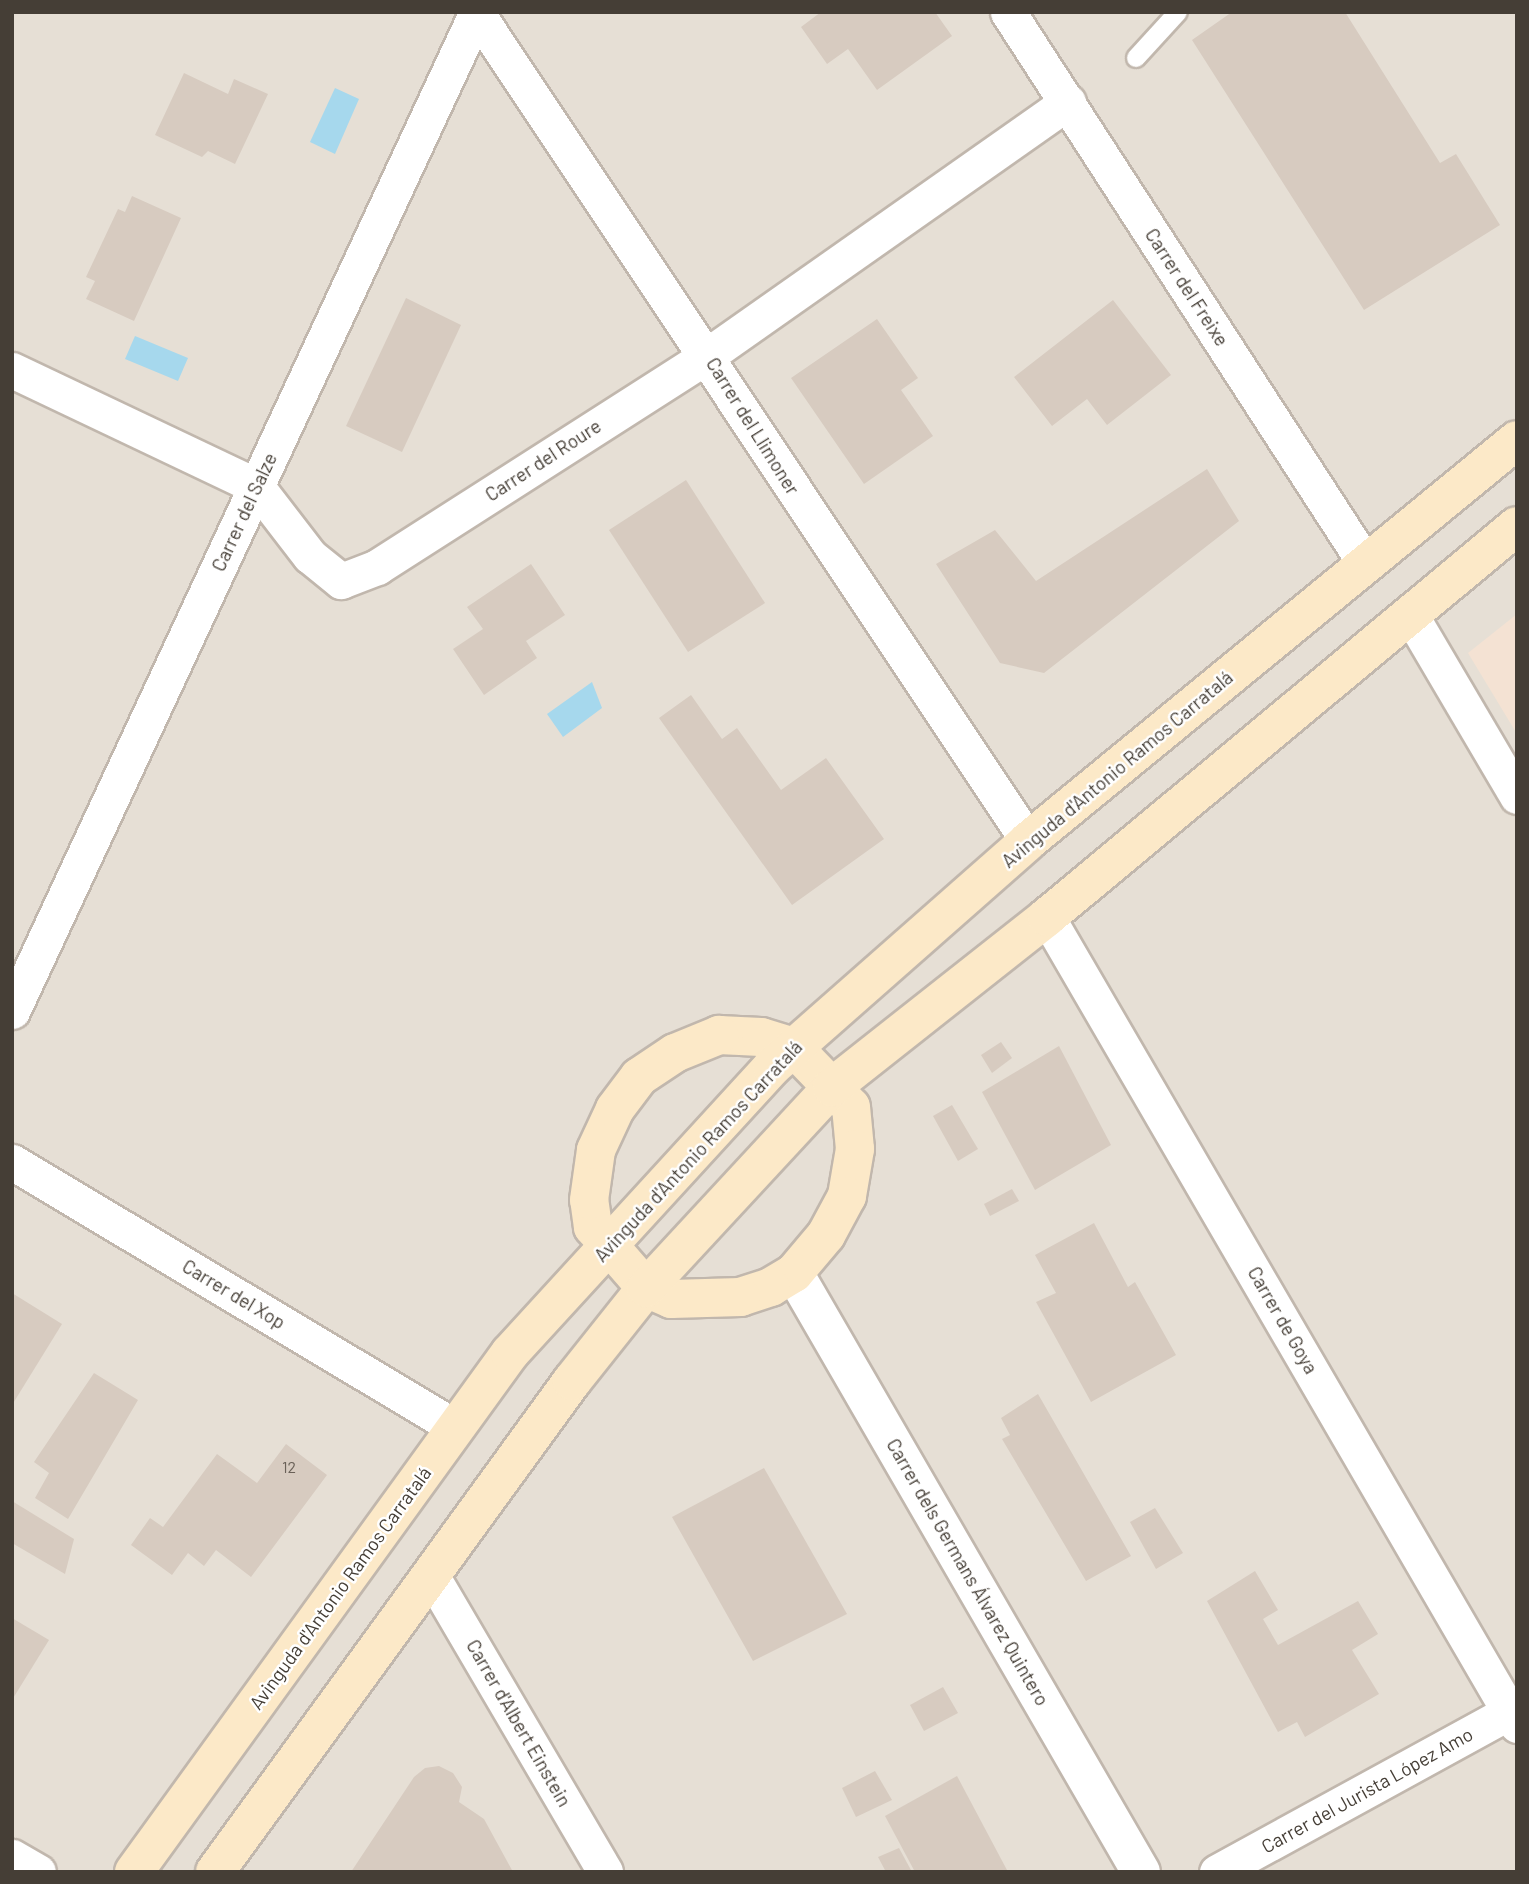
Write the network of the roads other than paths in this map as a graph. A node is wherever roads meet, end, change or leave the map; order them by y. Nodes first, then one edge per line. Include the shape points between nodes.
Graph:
1 (476, 12) edge
2 (1008, 12) edge
3 (1178, 12) edge
4 (1136, 58) dead end
5 (1068, 102) junction
6 (708, 355) junction
7 (12, 370) edge
8 (1517, 440) edge
9 (256, 486) junction
10 (1517, 526) edge
11 (1366, 563) junction
12 (1411, 616) junction
13 (1517, 796) edge
14 (1028, 841) junction
15 (1047, 917) junction
16 (12, 1011) edge
17 (793, 1047) junction
18 (832, 1087) junction
19 (12, 1161) edge
20 (607, 1247) junction
21 (794, 1273) junction
22 (646, 1288) junction
23 (455, 1427) junction
24 (431, 1574) junction
25 (1514, 1715) edge
26 (12, 1857) edge
27 (38, 1872) edge
28 (134, 1872) edge
29 (215, 1872) edge
30 (605, 1872) edge
31 (1141, 1872) edge
32 (1217, 1872) edge

1 - 6 street, Carrer del Llimoner
1 - 9 street, Carrer del Salze
2 - 5 street, Carrer del Freixe
3 - 4 lane
5 - 6 street, Carrer del Roure
5 - 11 street, Carrer del Freixe
6 - 9 street, Carrer del Roure via 377,567 341,582 310,556
6 - 14 street, Carrer del Llimoner via 861,596
7 - 9 street, Carrer del Roure
8 - 11 main road, Avinguda d'Antonio Ramos Carratalá
9 - 16 street, Carrer del Salze
10 - 12 main road
11 - 14 main road, Avinguda d'Antonio Ramos Carratalá
12 - 13 street
12 - 15 main road
14 - 17 main road, Avinguda d'Antonio Ramos Carratalá
15 - 18 main road
15 - 25 street, Carrer de Goya
17 - 18 main road
17 - 20 main road, Avinguda d'Antonio Ramos Carratalá
17 - 20 main road via 761,1037 719,1035 675,1053 639,1077 615,1110 596,1150 589,1200 593,1227
18 - 21 main road via 851,1107 855,1149 847,1196 826,1235
18 - 22 main road
19 - 23 street, Carrer del Xop
20 - 22 main road
20 - 23 main road, Avinguda d'Antonio Ramos Carratalá via 510,1353
21 - 22 main road via 761,1290 715,1300 671,1299
21 - 31 street, Carrer dels Germans Álvarez Quintero
22 - 24 main road via 558,1398
23 - 28 main road, Avinguda d'Antonio Ramos Carratalá
24 - 29 main road
24 - 30 street, Carrer d'Albert Einstein
25 - 32 street, Carrer del Jurista López Amo
26 - 27 street

